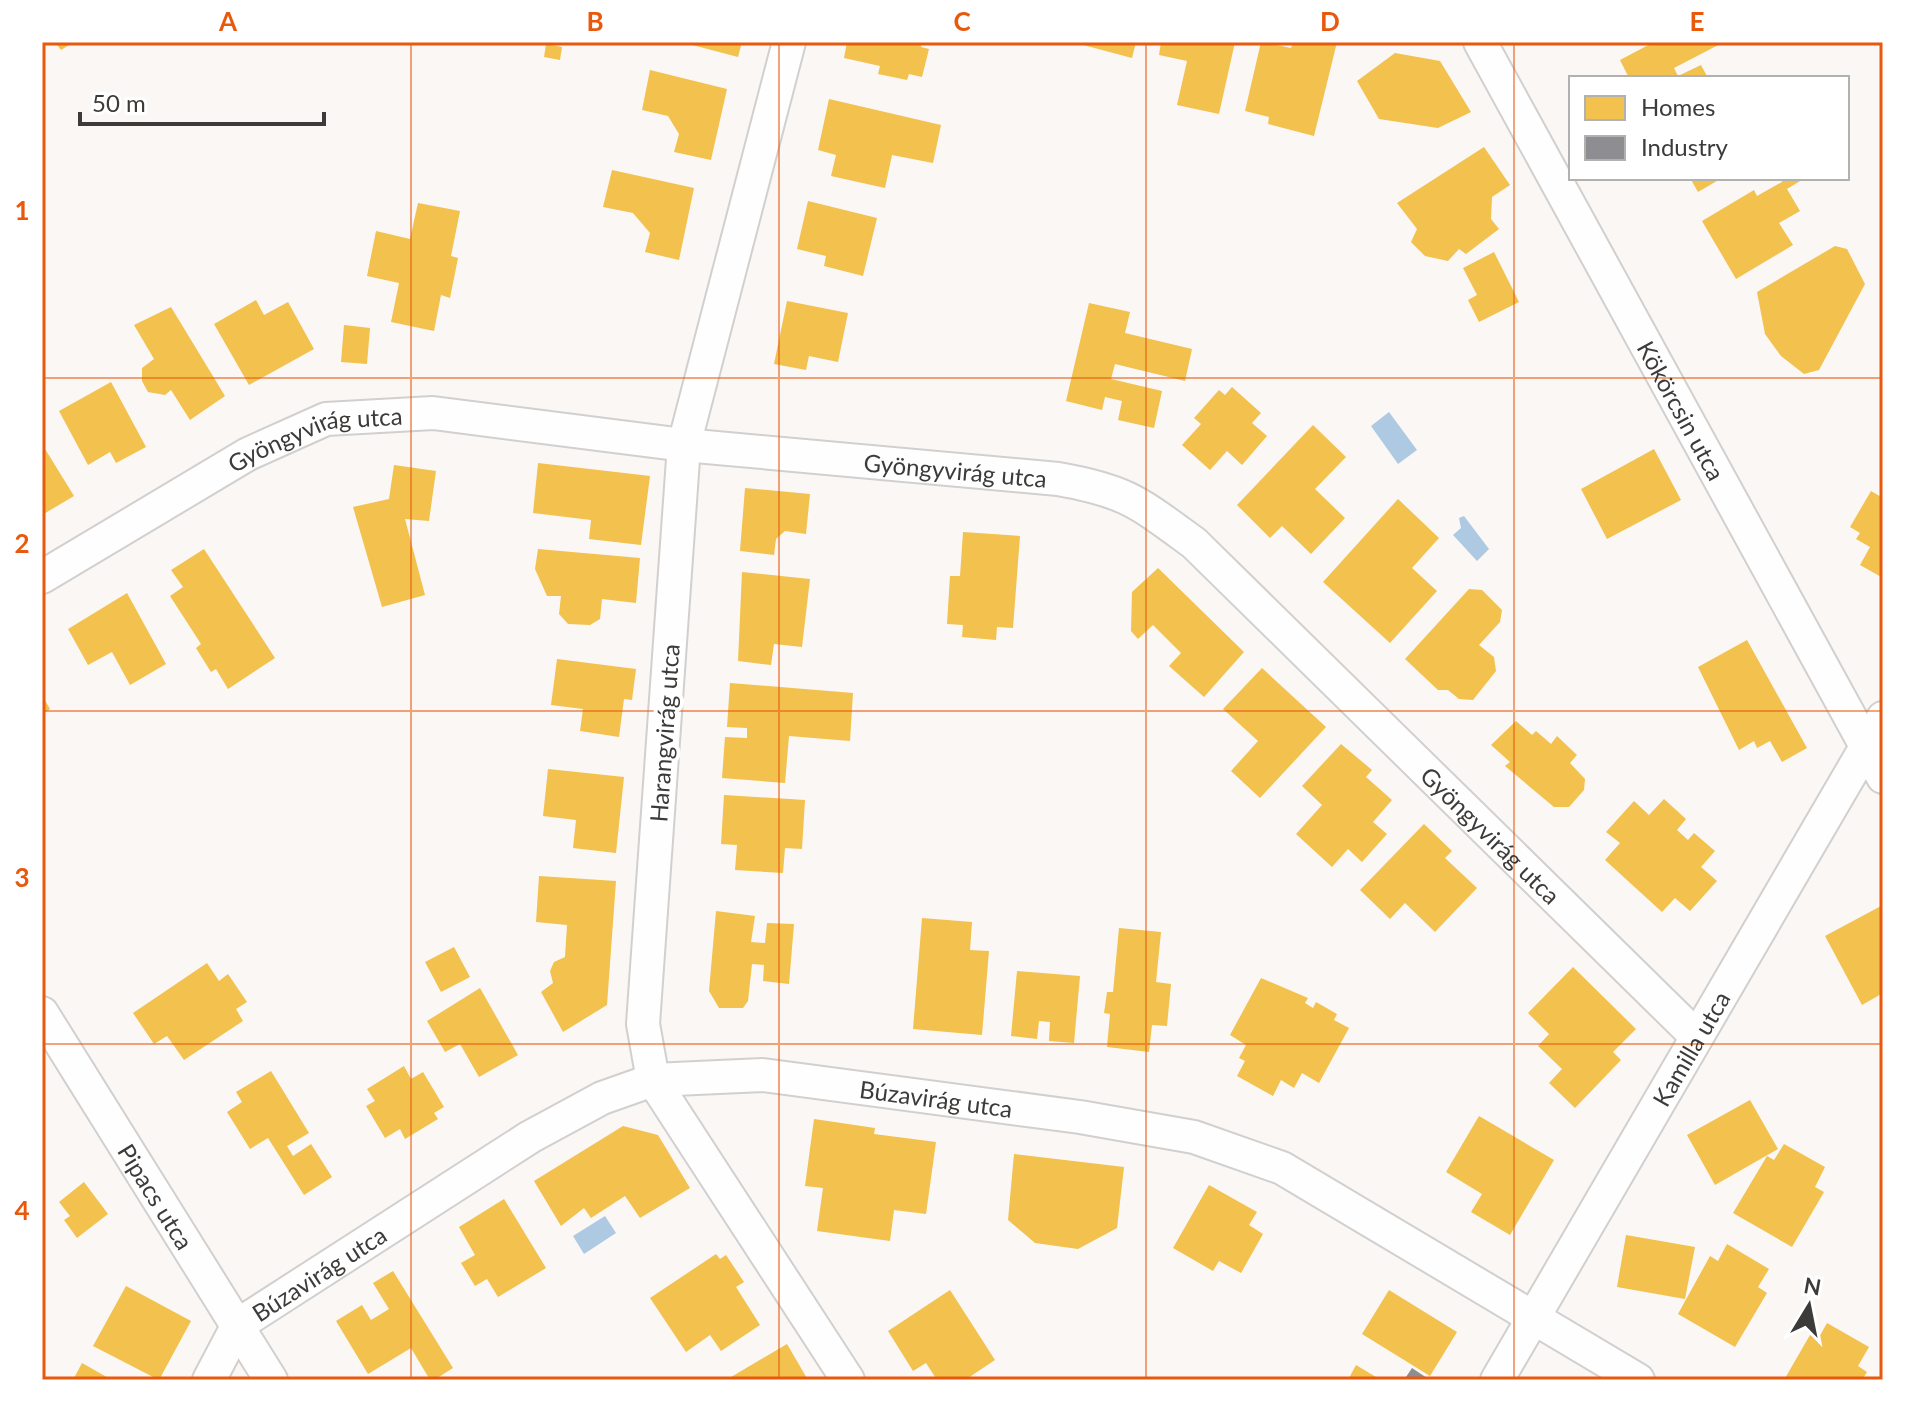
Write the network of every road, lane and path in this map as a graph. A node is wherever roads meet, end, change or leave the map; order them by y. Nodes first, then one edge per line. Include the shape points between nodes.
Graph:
1 (789, 42) edge
2 (1480, 42) edge
3 (684, 445) junction
4 (42, 577) edge
5 (1883, 718) edge
6 (1866, 747) junction
7 (1883, 777) edge
8 (42, 1013) edge
9 (1695, 1035) junction
10 (653, 1080) junction
11 (1533, 1316) junction
12 (238, 1325) junction
13 (209, 1380) edge
14 (271, 1380) edge
15 (848, 1380) edge
16 (1497, 1380) edge
17 (1638, 1380) edge

1 - 3 street, Harangvirág utca
2 - 6 street, Kökörcsin utca
3 - 4 street, Gyöngyvirág utca via 433,413 326,419 248,454
3 - 9 street, Gyöngyvirág utca via 1058,479 1133,498 1194,543
3 - 10 street, Harangvirág utca via 643,1024
5 - 6 street, Kamilla utca
6 - 7 street, Kökörcsin utca
6 - 9 street, Kamilla utca
8 - 12 street, Pipacs utca
9 - 11 street, Kamilla utca
10 - 11 street, Búzavirág utca via 763,1075 1194,1137 1282,1168
10 - 12 street, Búzavirág utca via 602,1098 530,1137
10 - 15 street, Harangvirág utca
11 - 16 street, Kamilla utca
11 - 17 street, Búzavirág utca
12 - 13 street
12 - 14 street, Pipacs utca

